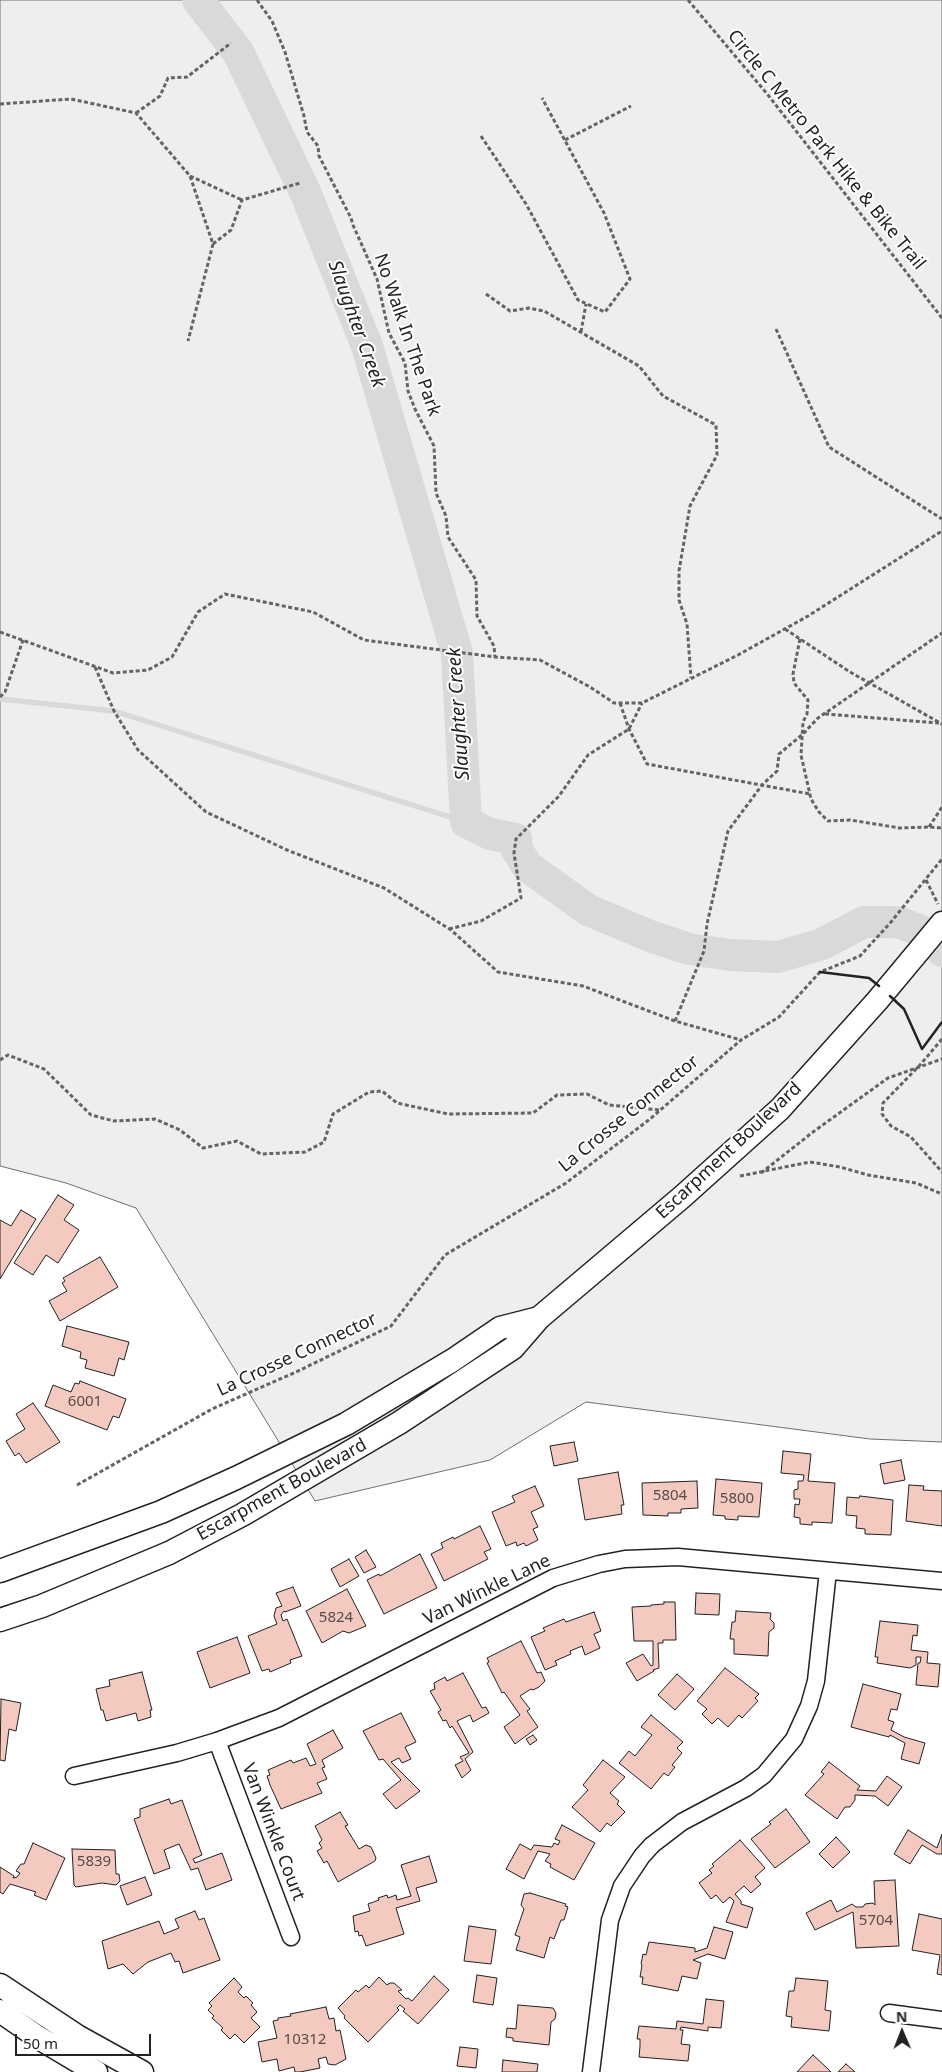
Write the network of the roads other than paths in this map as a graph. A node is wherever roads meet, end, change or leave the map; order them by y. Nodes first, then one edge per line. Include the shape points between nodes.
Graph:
1 (942, 923) edge
2 (539, 1318) junction
3 (0, 1571) edge
4 (828, 1571) junction
5 (942, 1581) edge
6 (0, 1620) edge
7 (217, 1741) junction
8 (74, 1776) dead end
9 (291, 1937) dead end
10 (0, 1984) edge
11 (0, 2011) edge
12 (890, 2013) dead end
13 (942, 2020) edge
14 (96, 2072) edge
15 (142, 2072) edge
16 (591, 2072) edge

1 - 2 main road, Escarpment Boulevard via 780,1109 682,1198
2 - 3 main road, Escarpment Boulevard via 500,1328 346,1424 236,1478 160,1512
2 - 6 main road, Escarpment Boulevard via 514,1348 399,1423 250,1510 169,1553
4 - 5 street, Van Winkle Lane
4 - 7 street, Van Winkle Lane via 678,1557 625,1559 591,1566 553,1578 298,1710
4 - 16 street via 816,1681 810,1706 794,1739 752,1784 682,1822 652,1845 622,1886 610,1920
7 - 8 street, Van Winkle Lane
7 - 9 street, Van Winkle Court
10 - 15 main road via 77,2036
11 - 14 main road
12 - 13 street

